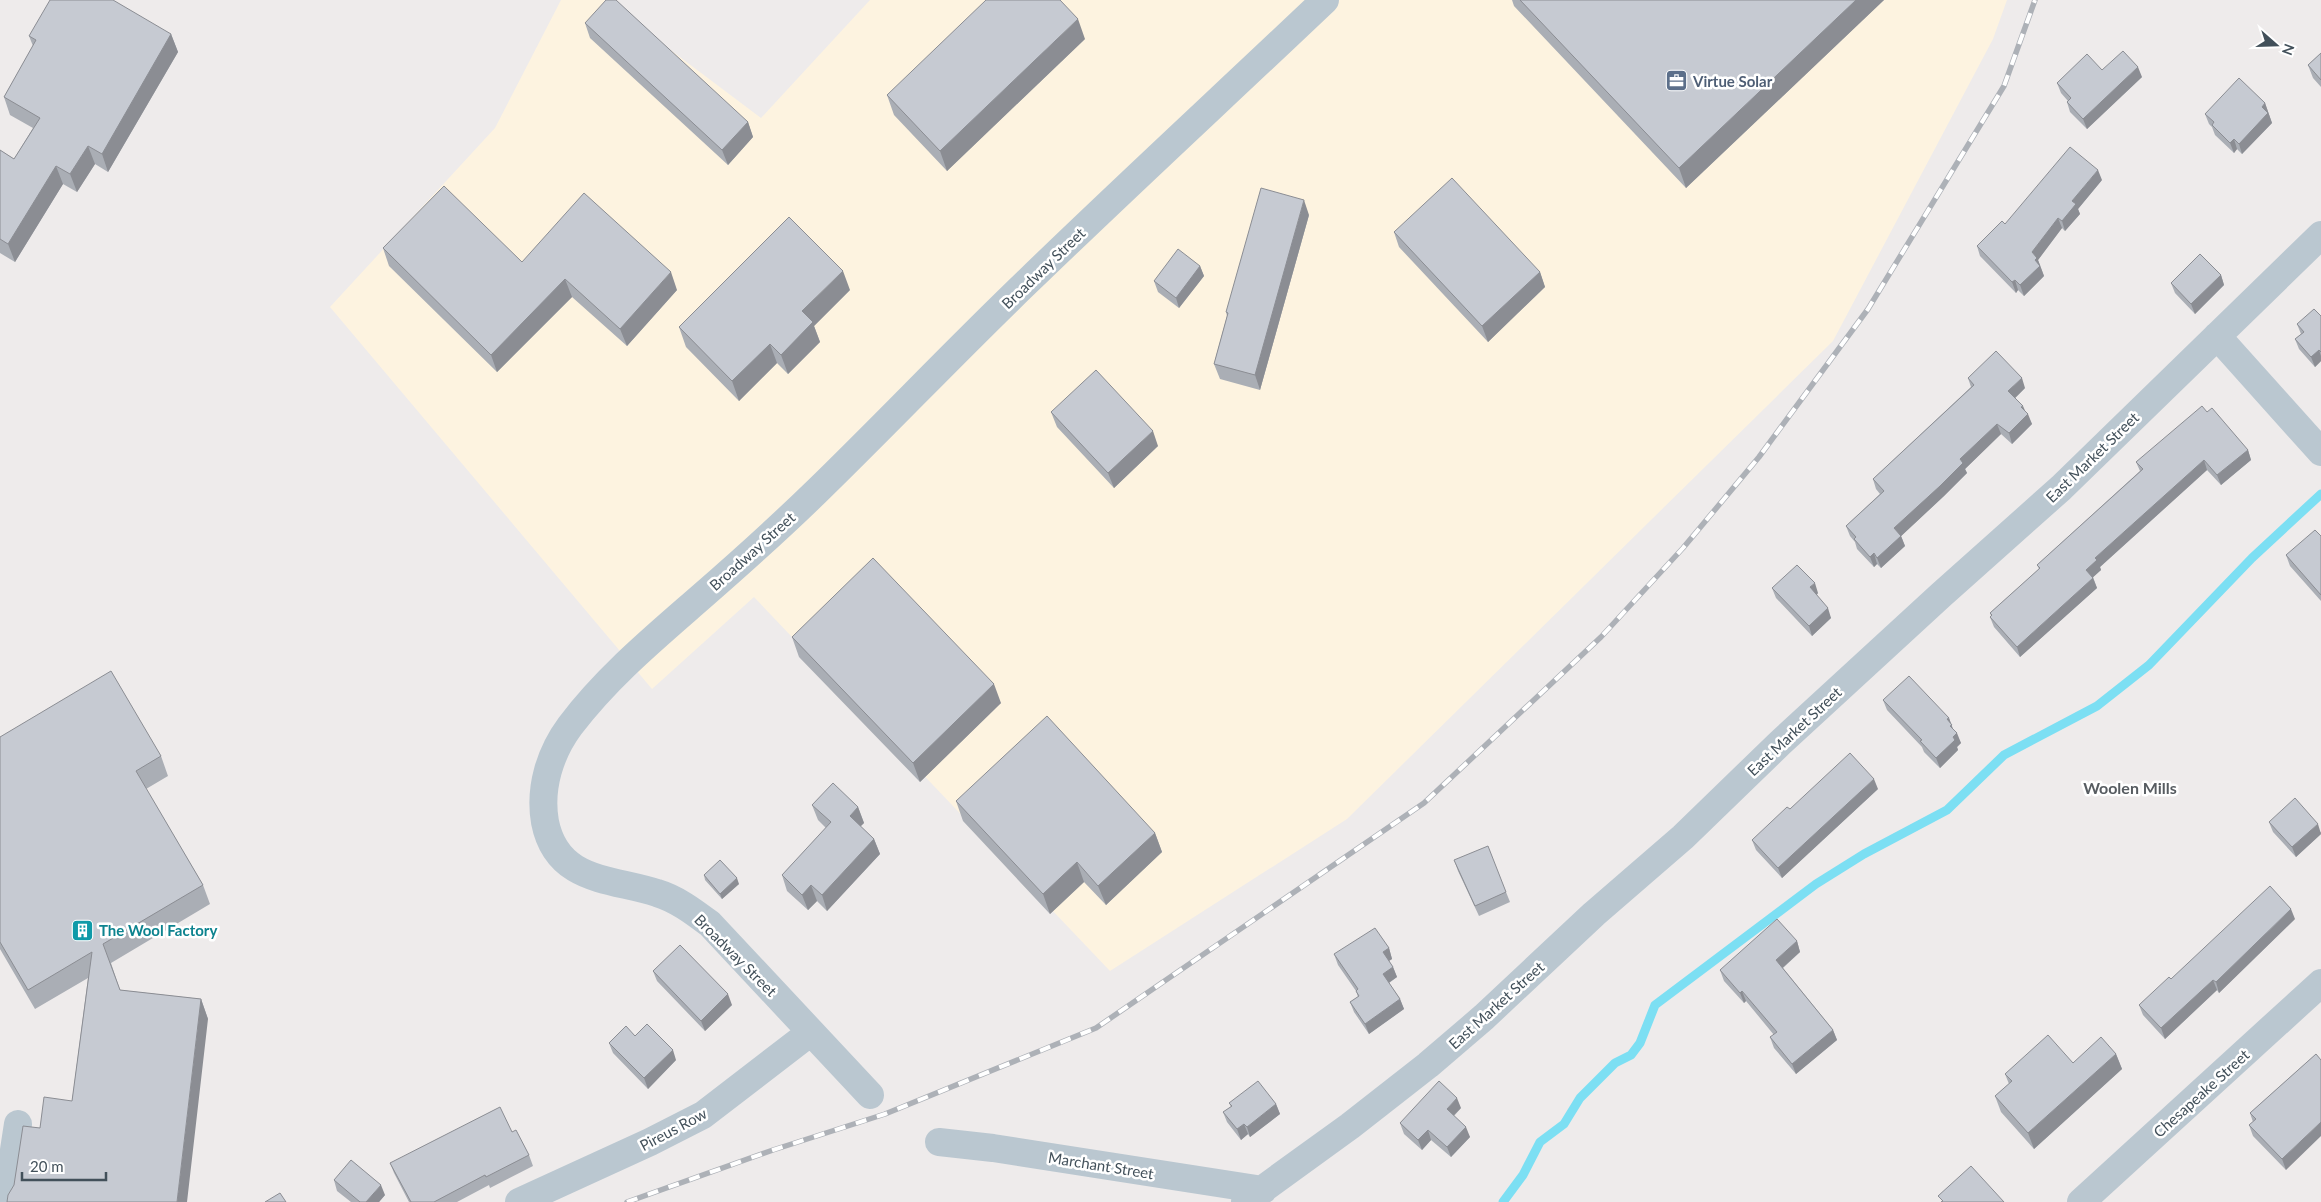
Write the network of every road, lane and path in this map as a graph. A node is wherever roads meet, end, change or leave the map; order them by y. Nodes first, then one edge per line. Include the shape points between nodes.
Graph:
1 (1324, 0) edge
2 (2321, 235) edge
3 (2217, 336) junction
4 (2321, 452) edge
5 (2321, 983) edge
6 (811, 1032) junction
7 (870, 1095) dead end
8 (18, 1124) dead end
9 (939, 1142) dead end
10 (1254, 1196) edge
11 (6, 1202) edge
12 (519, 1202) edge
13 (2081, 1202) edge

1 - 6 street, Broadway Street via 1028,281 751,554 625,663 556,747 543,796 546,824 561,856 594,879 659,893 688,908 710,924
2 - 3 street, East Market Street
3 - 4 street
3 - 10 street, East Market Street via 2061,488 1484,1017 1358,1120
5 - 13 street, Chesapeake Street
6 - 7 street, Broadway Street
6 - 12 street, Pireus Row via 703,1115
8 - 11 street
9 - 10 street, Marchant Street via 992,1148

